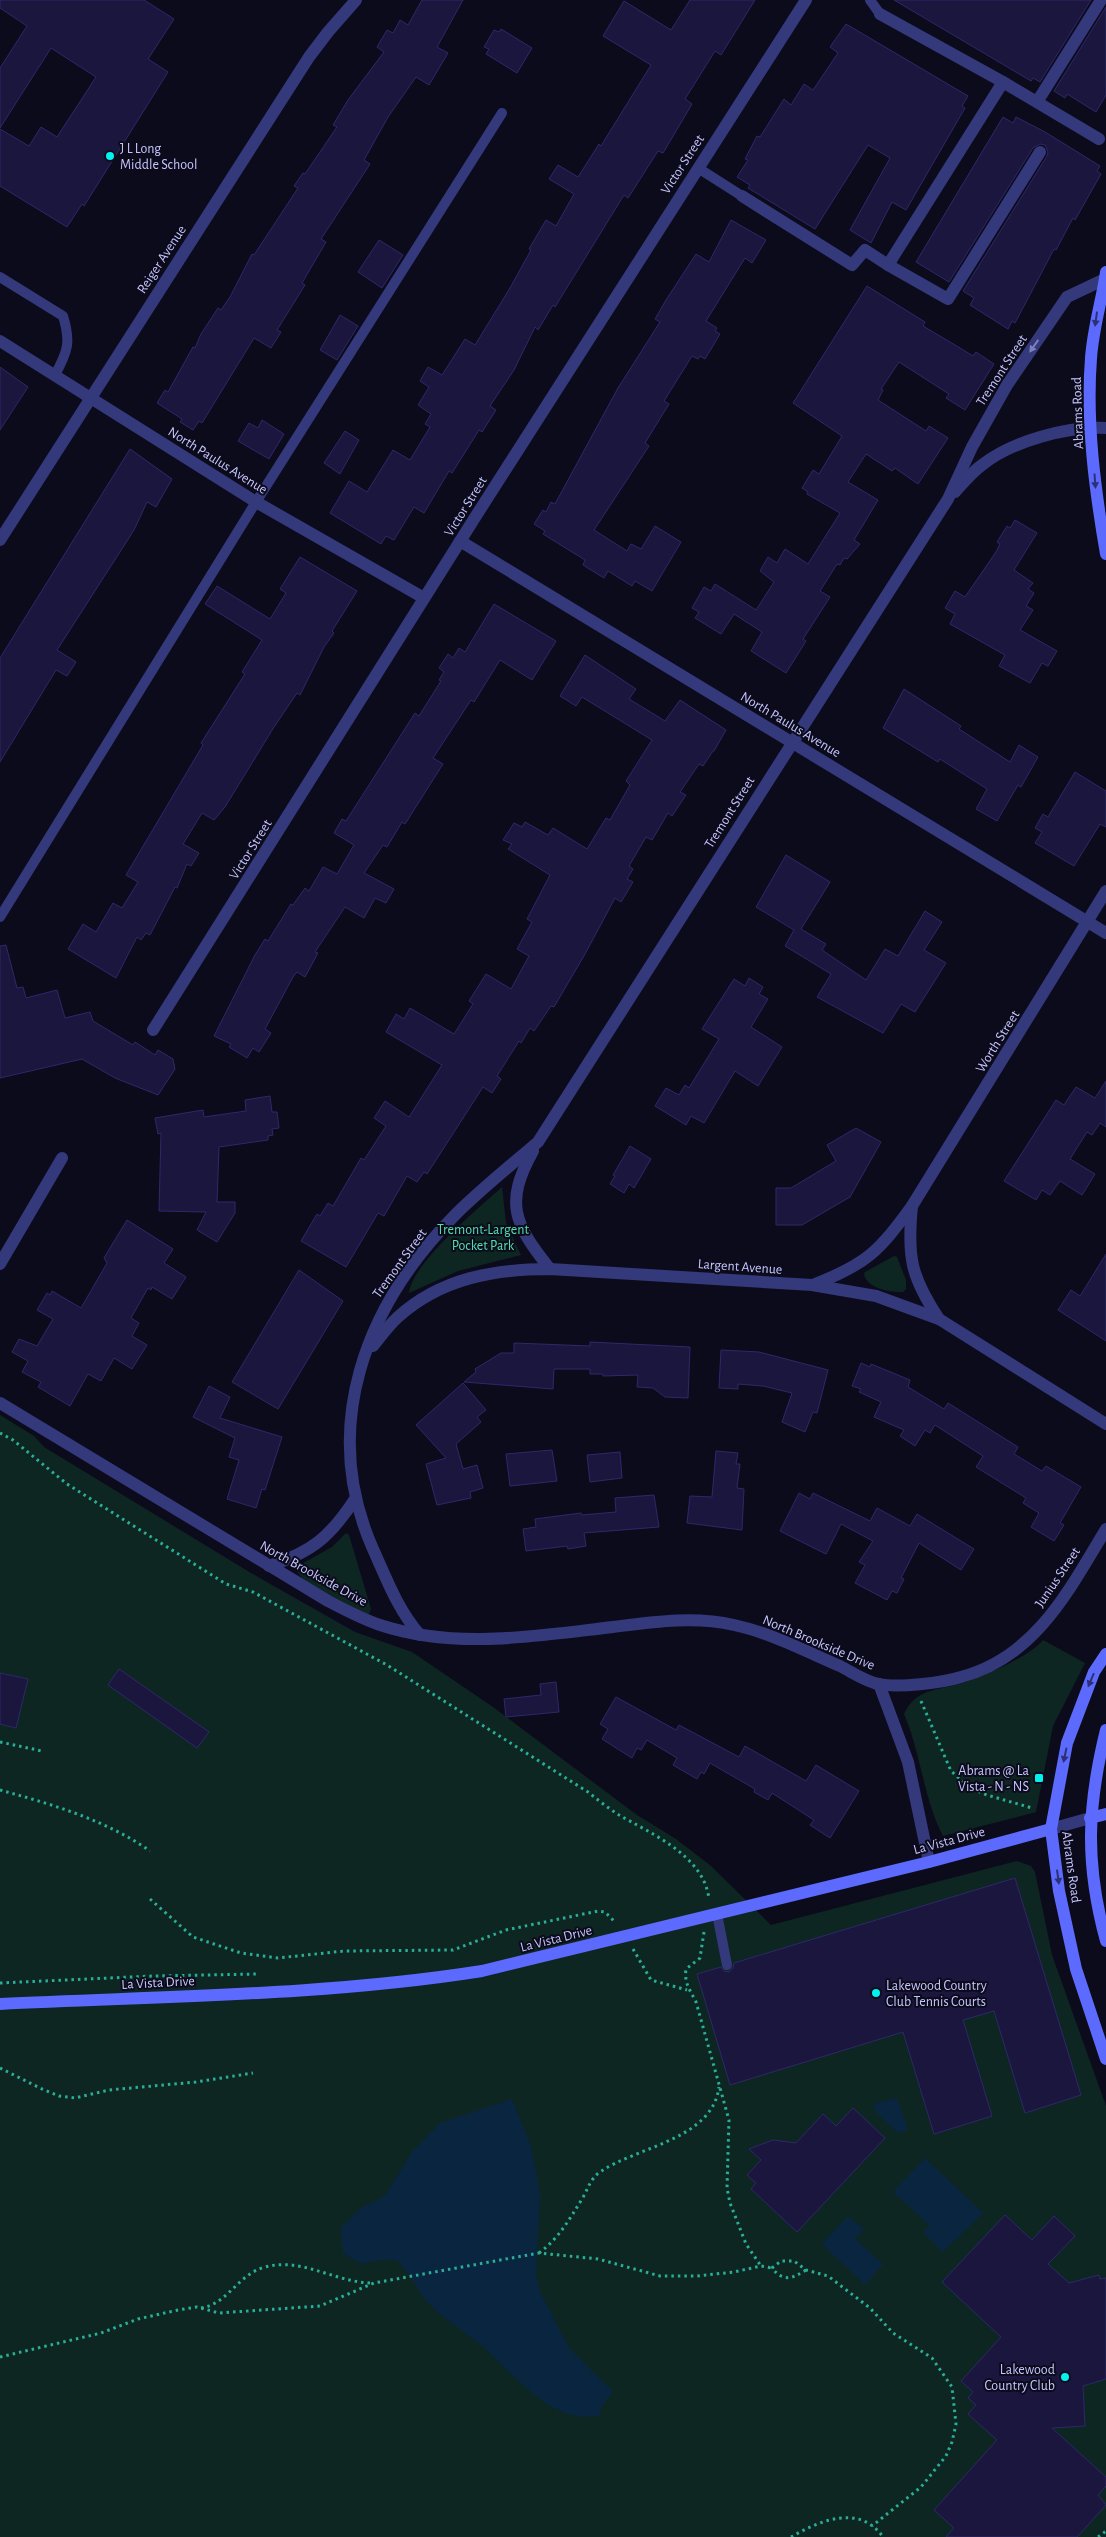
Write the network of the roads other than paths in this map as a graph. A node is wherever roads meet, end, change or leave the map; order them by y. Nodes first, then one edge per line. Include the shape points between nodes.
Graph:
1 (356, 0) edge
2 (806, 0) edge
3 (870, 0) edge
4 (1101, 0) edge
5 (880, 14) joint
6 (1003, 82) junction
7 (1037, 102) junction
8 (502, 113) dead end
9 (1103, 141) edge
10 (1040, 152) dead end
11 (698, 168) junction
12 (742, 196) joint
13 (888, 265) junction
14 (1105, 275) edge
15 (0, 277) edge
16 (0, 341) edge
17 (56, 375) junction
18 (91, 397) junction
19 (1091, 427) junction
20 (1106, 428) edge
21 (948, 499) junction
22 (256, 502) junction
23 (0, 540) edge
24 (460, 541) junction
25 (1106, 554) edge
26 (424, 598) junction
27 (792, 742) junction
28 (1106, 891) edge
29 (0, 917) edge
30 (1088, 922) junction
31 (1106, 933) edge
32 (153, 1030) dead end
33 (538, 1142) junction
34 (62, 1158) dead end
35 (912, 1206) junction
36 (0, 1264) edge
37 (550, 1269) junction
38 (812, 1285) junction
39 (939, 1320) junction
40 (366, 1354) junction
41 (0, 1403) edge
42 (1106, 1424) edge
43 (354, 1499) junction
44 (1106, 1529) edge
45 (269, 1566) junction
46 (420, 1635) junction
47 (1029, 1640) joint
48 (1106, 1654) edge
49 (879, 1684) junction
50 (1106, 1730) edge
51 (1106, 1814) edge
52 (1090, 1818) junction
53 (1050, 1829) junction
54 (929, 1862) junction
55 (713, 1915) junction
56 (1106, 1941) edge
57 (727, 1965) dead end
58 (0, 2004) edge
59 (1106, 2059) edge

1 - 18 street, Reiger Avenue via 309,57
2 - 11 street, Victor Street
3 - 5 lane
4 - 7 street
5 - 6 street
6 - 7 street
6 - 13 street
7 - 9 street
8 - 22 lane
10 - 13 street via 948,299
11 - 12 lane
11 - 24 street, Victor Street
12 - 13 street via 852,265 865,250
14 -> 19 street, Abrams Road via 1091,358
14 -> 21 street, Tremont Street via 1067,297 1007,385 972,447
15 - 17 lane via 63,316 68,335 67,352
16 - 17 street, North Paulus Avenue
17 - 18 street, North Paulus Avenue
18 - 22 street, North Paulus Avenue
18 - 23 street, Reiger Avenue
19 - 20 street, Tremont Street
19 - 21 street, Tremont Street via 1057,433 1011,448 982,465
19 -> 25 street, Abrams Road via 1096,498
21 - 27 street, Tremont Street
22 - 26 street, North Paulus Avenue
22 - 29 lane
24 - 26 street, Victor Street
24 - 27 street, North Paulus Avenue
26 - 32 street, Victor Street
27 - 30 street, North Paulus Avenue
27 - 33 street, Tremont Street
28 - 30 street, Worth Street
30 - 31 street, North Paulus Avenue
30 - 35 street, Worth Street
33 - 37 street, Tremont Street via 520,1174 515,1198 526,1240
33 - 40 street, Tremont Street via 455,1215 422,1252 382,1311
34 - 36 street
35 - 38 street, Worth Street via 874,1254 849,1271
35 - 39 street, Worth Street via 909,1250 914,1275
37 - 38 street, Largent Avenue
37 - 40 street, Largent Avenue via 512,1269 482,1274 445,1287 419,1300 397,1317
38 - 39 street, Largent Avenue via 876,1296
39 - 42 street, Largent Avenue
40 - 43 street, Tremont Street via 355,1383 350,1415 348,1443
41 - 45 street, North Brookside Drive
43 - 45 street via 323,1541 293,1559
43 - 46 street, Tremont Street via 398,1605
44 - 47 street, Junius Street via 1059,1605
45 - 46 street, North Brookside Drive via 356,1615
46 - 49 street, North Brookside Drive via 480,1641 697,1620 734,1625 776,1637
47 - 49 street, North Brookside Drive via 1010,1656 962,1677 934,1683
48 -> 53 street, Abrams Road via 1094,1672 1067,1743
49 - 54 street, North Brookside Drive via 908,1762
50 - 52 street, Abrams Road via 1093,1787
51 - 52 street, La Vista Drive
52 - 53 street, La Vista Drive
52 - 56 street, Abrams Road via 1093,1886
53 - 54 street, La Vista Drive
53 -> 59 street, Abrams Road via 1076,1969
54 - 55 street, La Vista Drive
55 - 57 lane
55 - 58 street, La Vista Drive via 482,1971 414,1982

